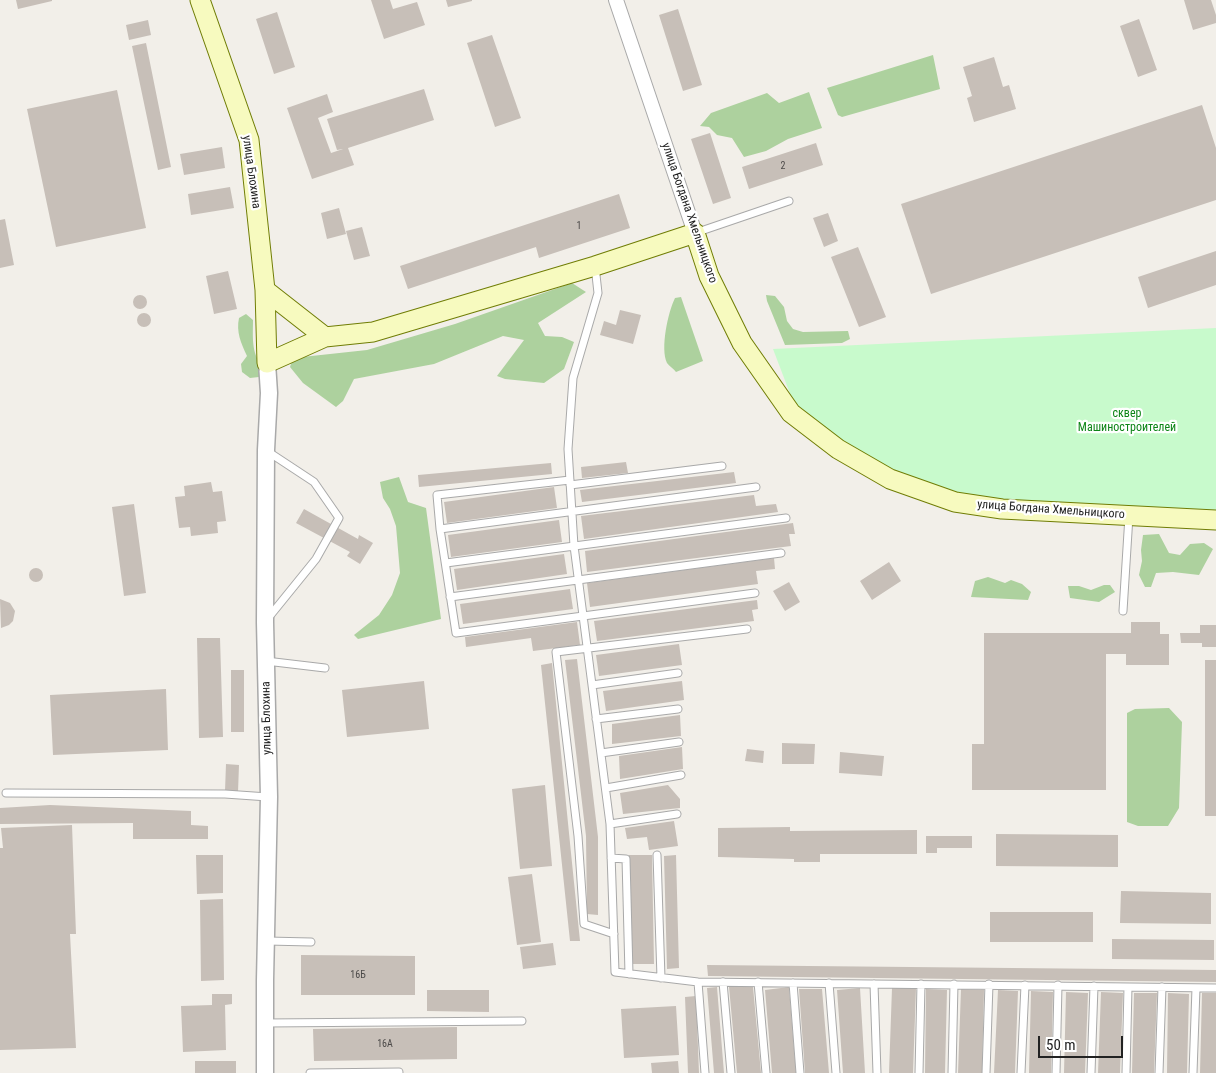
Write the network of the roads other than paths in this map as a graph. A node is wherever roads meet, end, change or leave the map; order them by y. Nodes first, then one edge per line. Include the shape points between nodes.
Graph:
1 (200, 0) edge
2 (616, 0) edge
3 (789, 201) dead end
4 (695, 233) junction
5 (595, 266) junction
6 (264, 290) junction
7 (324, 337) junction
8 (267, 363) junction
9 (266, 450) junction
10 (722, 466) dead end
11 (570, 482) junction
12 (756, 487) dead end
13 (572, 511) junction
14 (1129, 516) junction
15 (786, 518) dead end
16 (1216, 520) edge
17 (440, 529) junction
18 (574, 546) junction
19 (781, 553) dead end
20 (446, 563) junction
21 (578, 580) junction
22 (755, 593) dead end
23 (450, 597) junction
24 (1122, 611) dead end
25 (583, 616) junction
26 (265, 622) junction
27 (747, 629) dead end
28 (587, 650) junction
29 (266, 661) junction
30 (325, 668) dead end
31 (678, 673) dead end
32 (592, 685) junction
33 (678, 708) dead end
34 (596, 719) junction
35 (679, 742) dead end
36 (601, 753) junction
37 (681, 775) dead end
38 (606, 788) junction
39 (6, 793) dead end
40 (269, 797) junction
41 (677, 814) dead end
42 (610, 824) junction
43 (657, 855) dead end
44 (611, 858) junction
45 (614, 934) junction
46 (266, 940) junction
47 (311, 942) dead end
48 (629, 974) junction
49 (661, 978) junction
50 (698, 982) junction
51 (723, 982) junction
52 (758, 982) junction
53 (793, 983) junction
54 (828, 983) junction
55 (874, 984) junction
56 (921, 984) junction
57 (954, 984) junction
58 (989, 984) junction
59 (1025, 985) junction
60 (1058, 985) junction
61 (1094, 986) junction
62 (1128, 987) junction
63 (1162, 987) junction
64 (1196, 988) junction
65 (1216, 988) edge
66 (522, 1021) dead end
67 (265, 1023) junction
68 (399, 1072) dead end
69 (265, 1073) edge
70 (310, 1073) edge
71 (704, 1073) edge
72 (731, 1073) edge
73 (766, 1073) edge
74 (800, 1073) edge
75 (836, 1073) edge
76 (877, 1073) edge
77 (919, 1073) edge
78 (952, 1073) edge
79 (986, 1073) edge
80 (1021, 1073) edge
81 (1056, 1073) edge
82 (1091, 1073) edge
83 (1126, 1073) edge
84 (1159, 1073) edge
85 (1194, 1073) edge

1 - 6 main road, улица Блохина via 249,140
2 - 4 street, улица Богдана Хмельницкого
3 - 4 lane
4 - 5 main road
4 - 14 main road, улица Богдана Хмельницкого via 709,276 742,343 791,413 838,449 890,479 955,502 1002,509
5 - 7 main road via 373,332
5 - 11 lane via 598,292 573,378 568,449
6 - 7 main road
6 - 8 main road, улица Блохина
7 - 8 main road
8 - 9 street, улица Блохина
9 - 26 street, улица Блохина
9 - 26 lane via 314,482 338,518 316,559
10 - 11 lane
11 - 13 lane
11 - 17 lane via 437,495
12 - 13 lane
13 - 17 lane
13 - 18 lane
14 - 16 main road, улица Богдана Хмельницкого
14 - 24 lane
15 - 18 lane
17 - 20 lane
18 - 20 lane
18 - 21 lane
19 - 21 lane
20 - 23 lane
21 - 23 lane
21 - 25 lane
22 - 25 lane
23 - 25 lane via 456,633
25 - 28 lane
26 - 29 street, улица Блохина
27 - 28 lane
28 - 32 lane
28 - 45 lane via 556,652 578,836 584,924
29 - 30 lane
29 - 40 street, улица Блохина
31 - 32 lane
32 - 34 lane
33 - 34 lane
34 - 36 lane
35 - 36 lane
36 - 38 lane
37 - 38 lane
38 - 42 lane
39 - 40 lane
40 - 46 street, улица Блохина
41 - 42 lane
42 - 44 lane
43 - 49 lane
44 - 45 lane
44 - 48 lane via 626,859
45 - 48 lane via 615,972
46 - 47 lane
46 - 67 street, улица Блохина
48 - 49 lane
49 - 50 lane
50 - 51 lane
50 - 71 lane
51 - 52 lane
51 - 72 lane
52 - 53 lane
52 - 73 lane
53 - 54 lane
53 - 74 lane
54 - 55 lane
54 - 75 lane
55 - 56 lane
55 - 76 lane
56 - 57 lane
56 - 77 lane
57 - 58 lane
57 - 78 lane
58 - 59 lane
58 - 79 lane
59 - 60 lane
59 - 80 lane
60 - 61 lane
60 - 81 lane
61 - 62 lane
61 - 82 lane
62 - 63 lane
62 - 83 lane
63 - 64 lane
63 - 84 lane
64 - 65 lane
64 - 85 lane
66 - 67 lane
67 - 69 street, улица Блохина
68 - 70 lane

